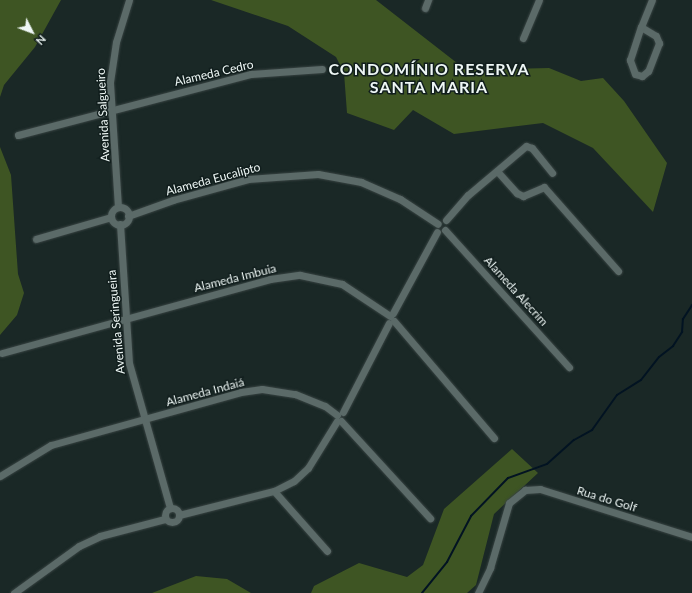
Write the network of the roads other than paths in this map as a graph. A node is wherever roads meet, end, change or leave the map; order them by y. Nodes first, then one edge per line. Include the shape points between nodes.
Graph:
1 (130, 0) edge
2 (428, 0) edge
3 (539, 0) edge
4 (652, 0) edge
5 (425, 8) dead end
6 (641, 27) junction
7 (523, 38) dead end
8 (322, 69) dead end
9 (113, 110) junction
10 (18, 135) dead end
11 (497, 171) junction
12 (552, 173) dead end
13 (118, 207) junction
14 (128, 216) junction
15 (111, 217) junction
16 (446, 220) junction
17 (120, 224) junction
18 (438, 224) junction
19 (445, 230) junction
20 (436, 232) junction
21 (36, 239) dead end
22 (618, 271) dead end
23 (391, 318) junction
24 (126, 320) junction
25 (2, 353) dead end
26 (569, 367) dead end
27 (340, 417) junction
28 (144, 420) junction
29 (494, 438) dead end
30 (0, 476) edge
31 (274, 491) junction
32 (170, 508) junction
33 (179, 515) junction
34 (430, 518) dead end
35 (165, 519) junction
36 (692, 537) edge
37 (327, 551) dead end
38 (14, 593) edge
39 (478, 593) edge

1 - 9 street, Avenida Salgueiro via 111,63
2 - 5 street
3 - 7 street
4 - 6 street
6 - 6 street via 630,60 635,74 642,76 648,71 659,44 656,36
8 - 9 street, Alameda Cedro via 251,74
9 - 10 street, Alameda Cedro
9 - 13 street, Avenida Salgueiro
11 - 12 street via 526,146 532,148
11 - 16 street via 468,195
11 - 22 street via 523,196 544,187
13 - 14 street via 125,209
13 - 15 street via 112,211
14 - 17 street via 126,222
14 - 18 street, Alameda Eucalipto via 173,200 248,179 318,174 340,177 373,187 420,210
15 - 17 street via 113,222
15 - 21 street
16 - 18 street
16 - 19 street via 448,226
17 - 24 street, Avenida Seringueira
18 - 20 street
19 - 20 street via 442,233
19 - 26 street, Alameda Alecrim
20 - 23 street
23 - 24 street, Alameda Imbuia via 342,284 300,275 270,279
23 - 27 street
23 - 29 street, Alameda Imbuia
24 - 25 street, Alameda Imbuia
24 - 28 street, Avenida Seringueira via 129,363
27 - 28 street, Alameda Indaiá via 311,399 262,389 241,392
27 - 31 street via 308,468 294,481
27 - 34 street, Alameda Indaiá
28 - 30 street, Alameda Indaiá via 51,445
28 - 32 street, Avenida Seringueira
31 - 33 street
31 - 37 street
32 - 33 street via 175,509
32 - 35 street via 165,512
33 - 35 street via 173,522
35 - 38 street via 100,536 79,546
36 - 39 street, Rua do Golf via 540,489 525,490 510,503 490,568

